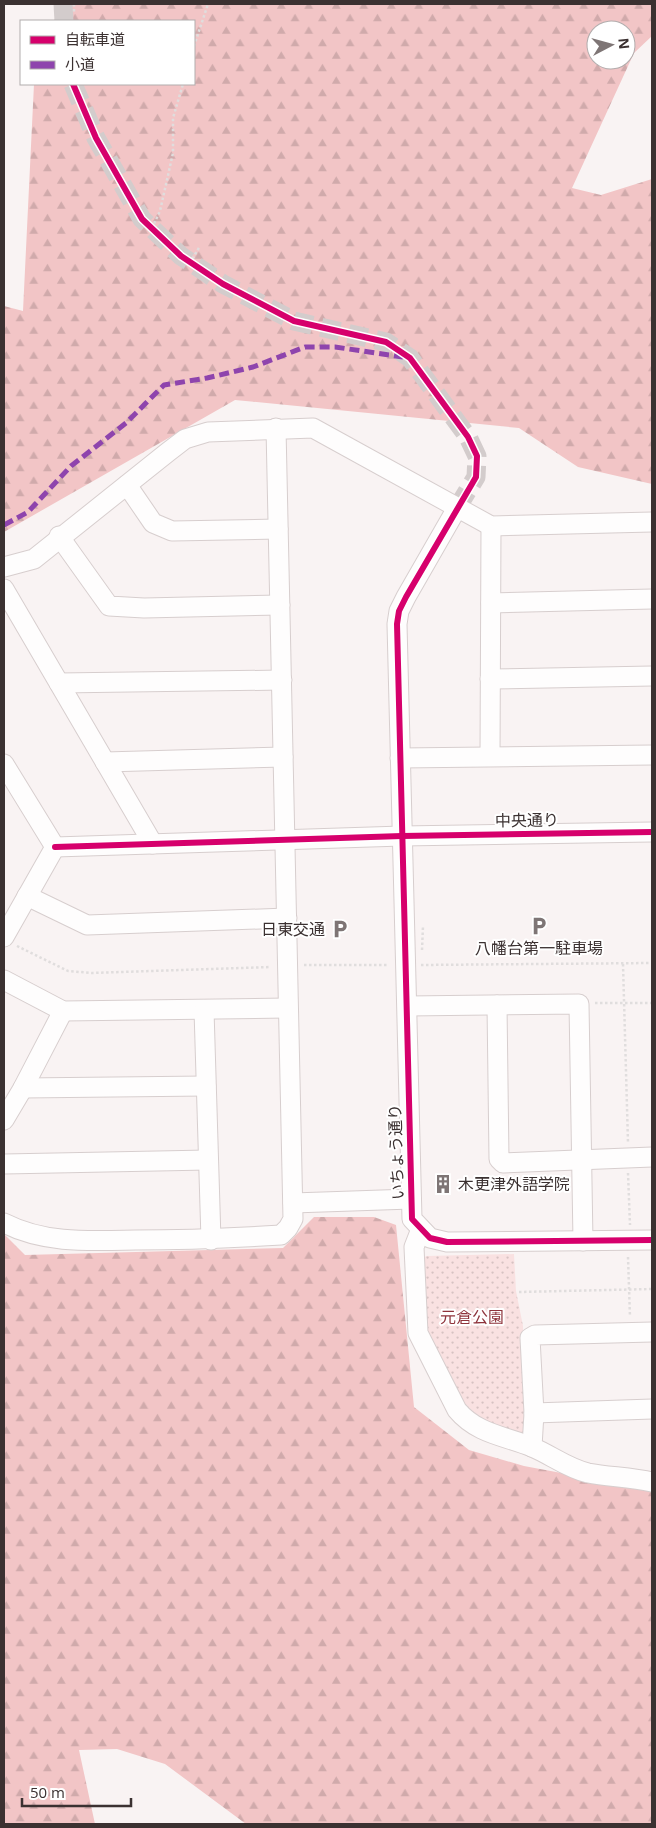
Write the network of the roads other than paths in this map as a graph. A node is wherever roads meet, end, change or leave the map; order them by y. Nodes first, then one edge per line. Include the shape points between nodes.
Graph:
1 (276, 428) junction
2 (127, 485) junction
3 (457, 508) junction
4 (652, 522) edge
5 (492, 526) junction
6 (278, 529) junction
7 (59, 536) junction
8 (4, 567) edge
9 (4, 589) edge
10 (652, 599) edge
11 (491, 603) junction
12 (280, 605) junction
13 (652, 676) edge
14 (490, 679) junction
15 (282, 680) junction
16 (59, 683) junction
17 (652, 755) edge
18 (490, 756) junction
19 (283, 757) junction
20 (400, 758) junction
21 (105, 762) junction
22 (4, 764) edge
23 (652, 832) edge
24 (402, 836) junction
25 (285, 838) junction
26 (153, 844) junction
27 (55, 847) junction
28 (27, 896) junction
29 (287, 918) junction
30 (7, 940) edge
31 (4, 980) edge
32 (497, 1005) junction
33 (408, 1006) junction
34 (287, 1008) junction
35 (204, 1010) junction
36 (63, 1011) junction
37 (206, 1086) junction
38 (23, 1088) junction
39 (4, 1120) edge
40 (652, 1157) edge
41 (208, 1160) junction
42 (581, 1160) junction
43 (4, 1164) edge
44 (411, 1199) junction
45 (293, 1202) junction
46 (4, 1223) edge
47 (421, 1229) junction
48 (211, 1240) junction
49 (652, 1240) edge
50 (583, 1241) junction
51 (652, 1332) edge
52 (652, 1409) edge
53 (534, 1413) junction
54 (532, 1447) junction
55 (652, 1482) edge

1 - 2 street via 208,432 185,439
1 - 3 street via 314,428
1 - 6 street
2 - 6 street via 153,523 172,531
2 - 7 street
3 - 5 street
3 - 20 street, いちょう通り via 399,611
4 - 5 street
5 - 11 street
6 - 12 street
7 - 8 street via 34,559
7 - 12 street via 109,606
9 - 16 street
10 - 11 street
11 - 14 street
12 - 15 street
13 - 14 street
14 - 18 street
15 - 16 street
15 - 19 street
16 - 21 street
17 - 18 street
18 - 20 street
19 - 21 street
19 - 25 street
20 - 24 street, いちょう通り
21 - 26 street
22 - 27 street
23 - 24 street, 中央通り
24 - 25 street, 中央通り
24 - 33 street, いちょう通り
25 - 26 street, 中央通り
25 - 29 street
26 - 27 street, 中央通り
27 - 28 street
28 - 29 street via 88,925
28 - 30 street
29 - 34 street via 280,966
31 - 36 street
32 - 33 street
32 - 42 street via 578,1004
32 - 42 street via 499,1159 503,1163
33 - 44 street, いちょう通り
34 - 35 street
34 - 45 street
35 - 36 street
35 - 37 street
36 - 38 street
37 - 38 street
37 - 41 street
38 - 39 street
40 - 42 street
41 - 43 street
41 - 48 street
42 - 50 street
44 - 45 street
44 - 47 street, いちょう通り via 412,1218
45 - 48 street via 293,1218 281,1235
46 - 48 street via 15,1229 76,1242
47 - 50 street via 430,1238 446,1242
47 - 54 street via 414,1247 418,1333 435,1368 457,1410 466,1420 494,1436
49 - 50 street via 629,1248
51 - 53 street via 535,1335 530,1338
52 - 53 street
53 - 54 street
54 - 55 street via 586,1472

